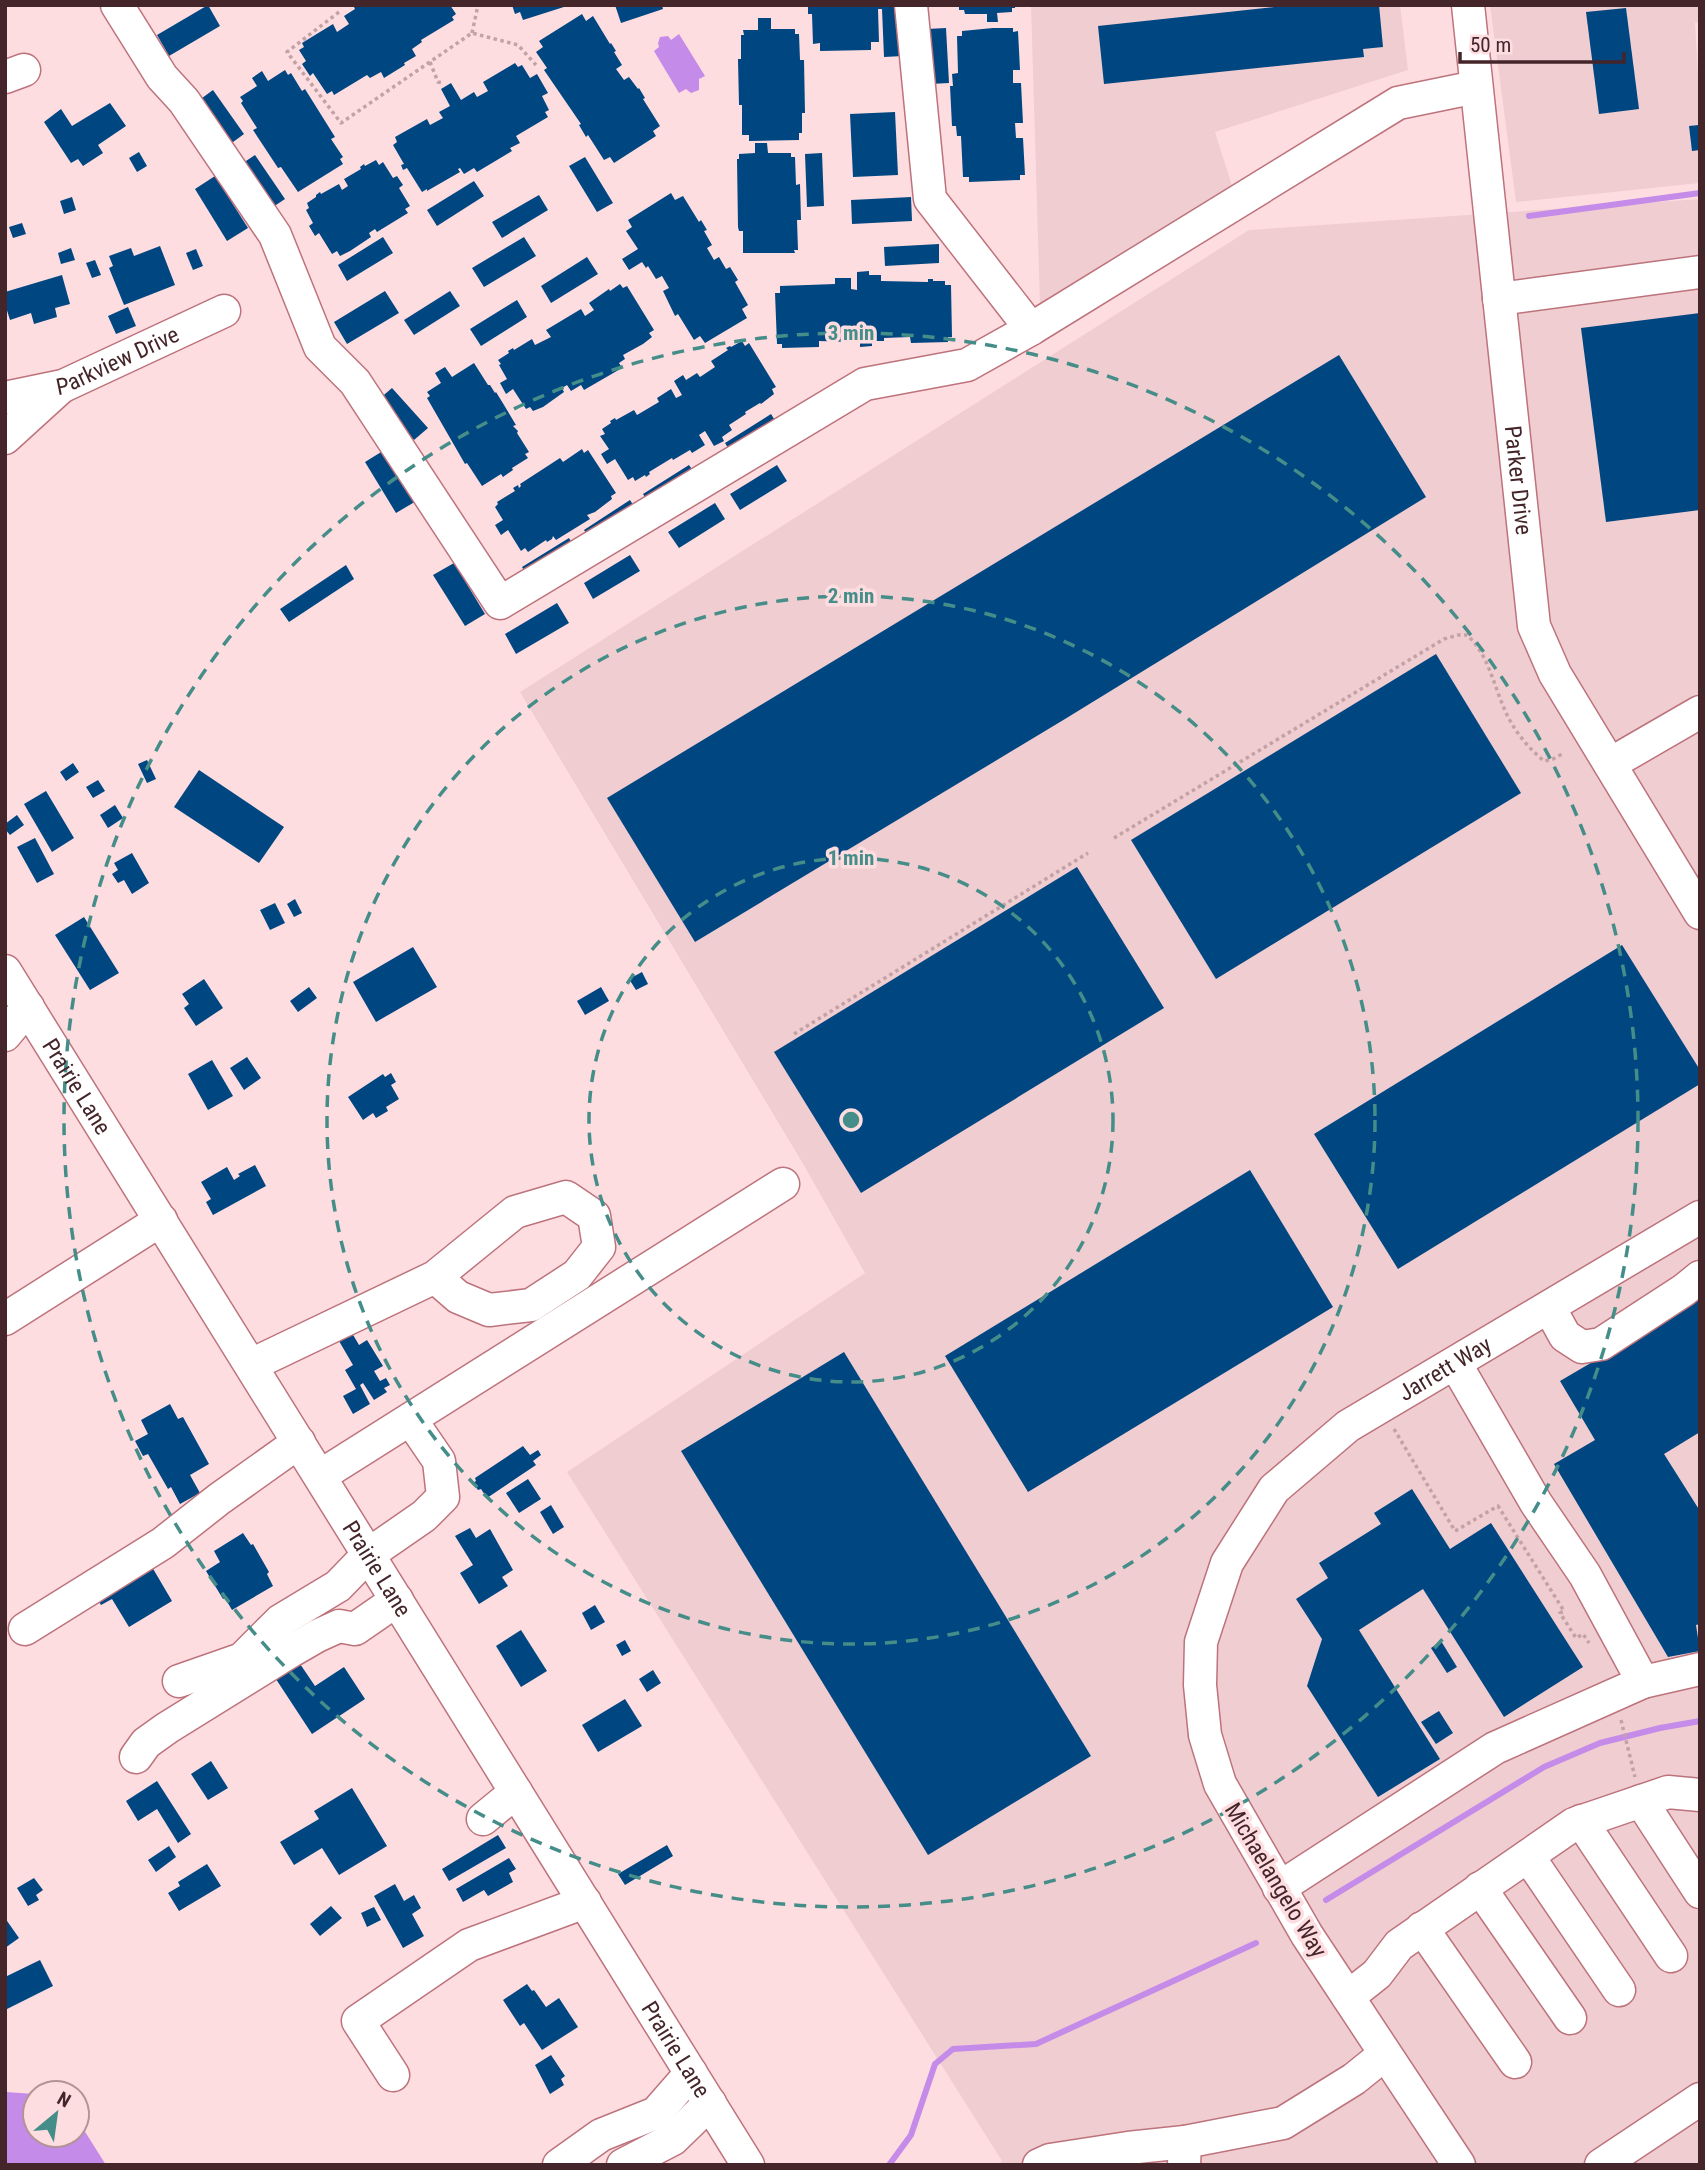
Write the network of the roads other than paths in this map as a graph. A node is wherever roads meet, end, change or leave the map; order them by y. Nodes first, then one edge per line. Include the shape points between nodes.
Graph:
1 (117, 5) edge
2 (911, 5) edge
3 (1468, 5) edge
4 (1476, 87) junction
5 (1700, 272) edge
6 (1499, 299) junction
7 (224, 311) dead end
8 (1031, 328) junction
9 (63, 386) junction
10 (5, 398) edge
11 (5, 438) edge
12 (1700, 712) edge
13 (1610, 764) junction
14 (1700, 913) edge
15 (5, 971) edge
16 (28, 1007) junction
17 (5, 1035) edge
18 (783, 1184) dead end
19 (161, 1220) junction
20 (1695, 1230) edge
21 (435, 1277) junction
22 (1700, 1277) edge
23 (1549, 1307) junction
24 (5, 1319) edge
25 (1455, 1363) junction
26 (251, 1365) junction
27 (411, 1420) junction
28 (299, 1442) junction
29 (320, 1476) junction
30 (369, 1554) junction
31 (1227, 1563) joint
32 (397, 1600) junction
33 (25, 1629) dead end
34 (1700, 1669) edge
35 (179, 1681) dead end
36 (1643, 1682) junction
37 (136, 1757) dead end
38 (516, 1792) junction
39 (1700, 1796) edge
40 (1641, 1801) junction
41 (482, 1819) dead end
42 (1581, 1822) junction
43 (1528, 1856) junction
44 (1279, 1888) junction
45 (1480, 1888) junction
46 (1700, 1892) edge
47 (585, 1902) junction
48 (1422, 1928) junction
49 (1671, 1956) dead end
50 (1619, 1990) dead end
51 (1348, 1997) junction
52 (1570, 2018) dead end
53 (1385, 2054) junction
54 (1515, 2063) dead end
55 (691, 2073) junction
56 (393, 2075) dead end
57 (1700, 2099) edge
58 (710, 2103) junction
59 (1184, 2153) edge
60 (559, 2165) edge
61 (623, 2165) edge
62 (748, 2165) edge
63 (1039, 2165) edge
64 (1459, 2165) edge
65 (1601, 2165) edge

1 - 8 street via 162,77 184,101 275,235 320,347 355,382 500,603 865,384 967,365
2 - 8 street via 930,199
3 - 4 street, Parker Drive
4 - 6 street, Parker Drive
4 - 8 street via 1398,103
5 - 6 street
6 - 13 street, Parker Drive via 1534,626 1555,674
7 - 9 street, Parkview Drive
9 - 10 street, Parkview Drive
9 - 11 street
12 - 13 street
13 - 14 street, Parker Drive
15 - 16 street, Prairie Lane
16 - 17 street
16 - 19 street, Prairie Lane
18 - 27 street
19 - 24 street
19 - 26 street, Prairie Lane
20 - 23 street, Jarrett Way
21 - 21 street via 515,1212 566,1197 594,1216 599,1247 577,1275 531,1305 489,1310 458,1297
21 - 26 street
22 - 23 street via 1601,1344 1582,1347 1565,1336
23 - 25 street, Jarrett Way
25 - 31 street, Jarrett Way via 1348,1426 1274,1489
25 - 36 street via 1536,1503 1585,1574
26 - 28 street, Prairie Lane
27 - 29 street
27 - 30 street via 439,1461 443,1497 424,1517
28 - 29 street, Prairie Lane
28 - 33 street via 163,1543
29 - 30 street, Prairie Lane
30 - 32 street, Prairie Lane
30 - 35 street via 338,1586 280,1621 242,1659
31 - 44 street, Michaelangelo Way via 1201,1642 1205,1735 1220,1784
32 - 37 street via 355,1629 340,1626 291,1651 167,1728
32 - 38 street, Prairie Lane
34 - 36 street
36 - 44 street via 1495,1748
38 - 41 street
38 - 47 street, Prairie Lane
39 - 40 street via 1668,1792
40 - 42 street
40 - 46 street
42 - 43 street
42 - 49 street
43 - 45 street
43 - 50 street
44 - 51 street, Michaelangelo Way
45 - 48 street
45 - 52 street
47 - 55 street, Prairie Lane
47 - 56 street via 469,1945 358,2021
48 - 51 street
48 - 54 street
51 - 53 street, Michaelangelo Way
53 - 59 street via 1283,2123
53 - 64 street, Michaelangelo Way
55 - 58 street, Prairie Lane
55 - 60 street via 656,2113 601,2135
57 - 65 street
58 - 61 street via 673,2139
58 - 62 street, Prairie Lane
59 - 63 street via 1049,2160

